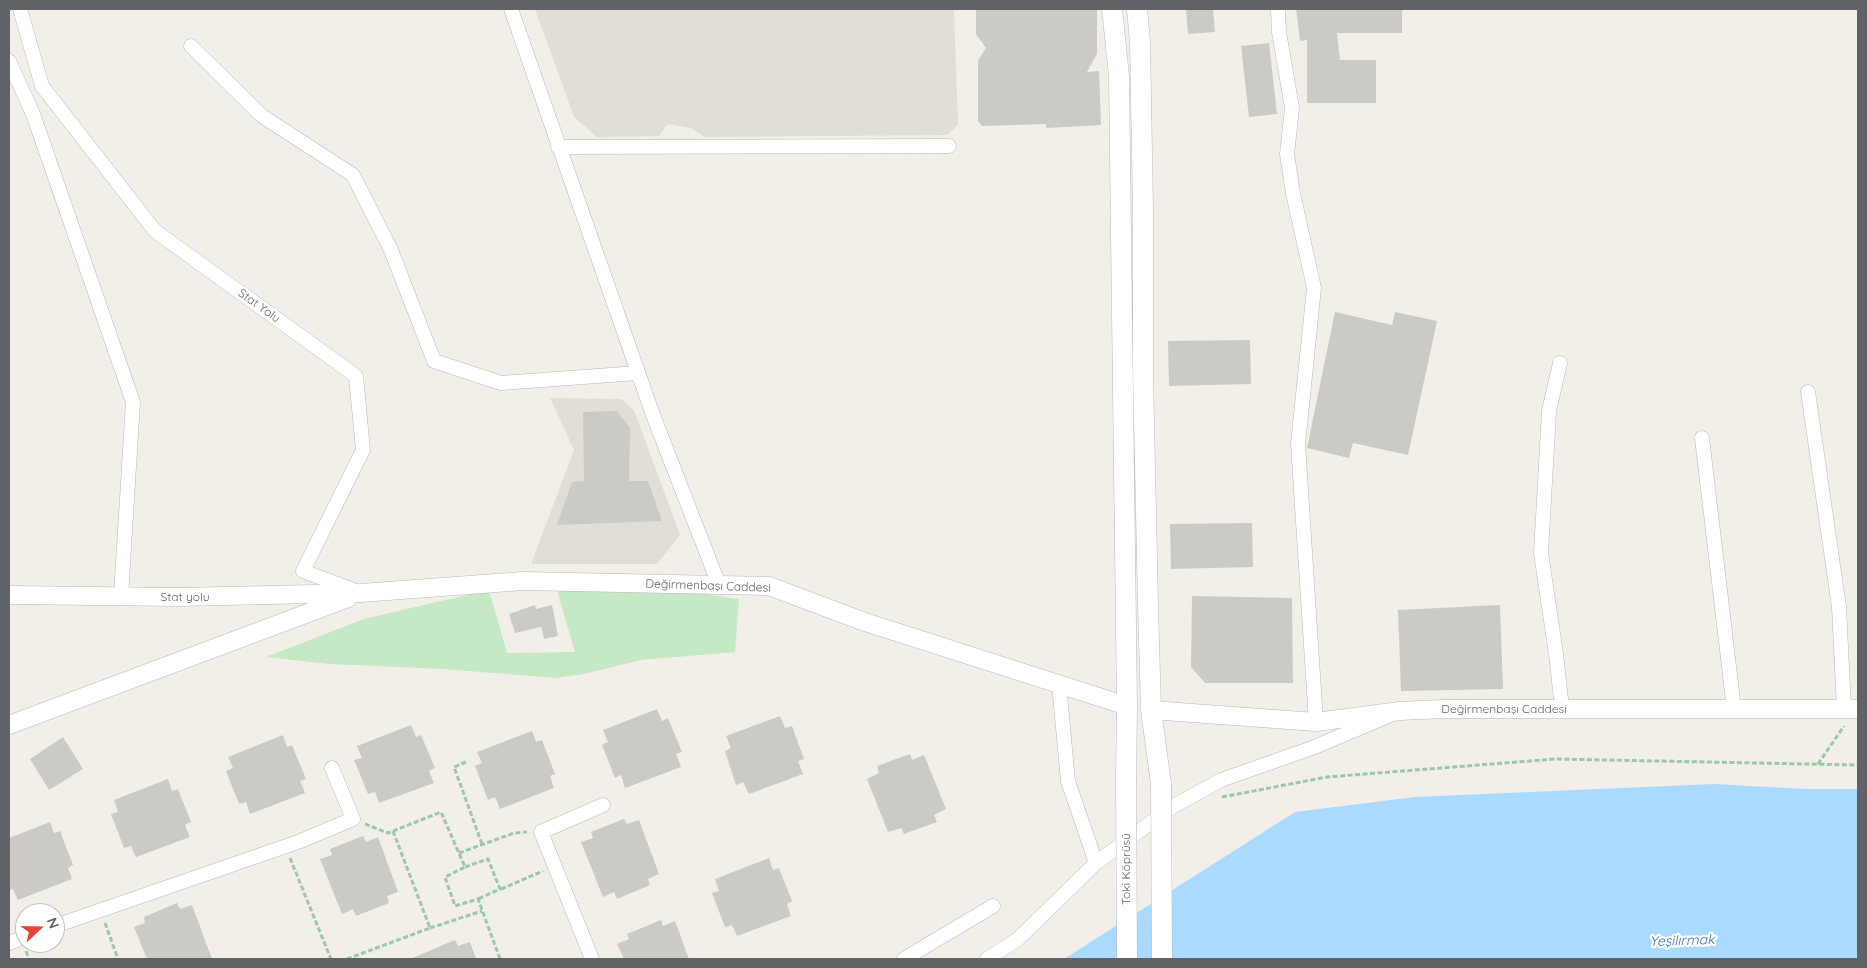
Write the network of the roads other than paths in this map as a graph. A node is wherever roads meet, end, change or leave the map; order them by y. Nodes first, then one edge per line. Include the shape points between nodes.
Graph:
1 (20, 9) edge
2 (512, 9) edge
3 (1112, 9) edge
4 (1137, 9) edge
5 (1278, 9) edge
6 (191, 46) dead end
7 (9, 61) edge
8 (950, 146) dead end
9 (558, 147) junction
10 (1560, 362) dead end
11 (638, 373) junction
12 (1808, 392) dead end
13 (1702, 438) dead end
14 (720, 585) junction
15 (361, 593) junction
16 (9, 595) edge
17 (121, 596) junction
18 (1059, 684) junction
19 (1127, 706) junction
20 (1562, 708) junction
21 (1734, 709) junction
22 (1151, 710) junction
23 (1400, 711) junction
24 (1849, 714) edge
25 (1316, 722) junction
26 (9, 725) edge
27 (332, 768) dead end
28 (603, 805) dead end
29 (1096, 863) junction
30 (993, 906) dead end
31 (65, 922) edge
32 (592, 959) edge
33 (904, 959) edge
34 (987, 959) edge
35 (1127, 959) edge
36 (1162, 959) edge

1 - 15 street, Stat Yolu via 42,86 155,231 356,376 363,450 303,571
2 - 9 street
3 - 19 main road, Toki Köprüsü via 1119,76
4 - 22 main road
5 - 25 street via 1292,108 1287,154 1314,288 1298,444
6 - 11 street via 262,116 353,175 391,250 434,361 501,383
7 - 17 street via 33,114 133,402
8 - 9 street
9 - 11 street
10 - 20 street via 1549,411 1541,553
11 - 14 street
12 - 24 street via 1839,607
13 - 21 street
14 - 15 street, Değirmenbaşı Caddesi via 523,581
14 - 18 street, Değirmenbaşı Caddesi via 770,586 862,621
15 - 17 street, Stat yolu
15 - 26 street
16 - 17 street, Stat yolu
18 - 19 street, Değirmenbaşı Caddesi
18 - 29 street via 1068,781
19 - 35 main road, Toki Köprüsü, bridge
20 - 21 street, Değirmenbaşı Caddesi
20 - 23 street, Değirmenbaşı Caddesi
21 - 24 street, Değirmenbaşı Caddesi
22 - 25 street, Değirmenbaşı Caddesi
22 - 36 main road, bridge via 1161,784
23 - 25 street, Değirmenbaşı Caddesi
23 - 29 street via 1312,748 1221,780 1172,806
27 - 31 street via 353,819 286,846
28 - 32 street via 541,832
29 - 34 street via 1018,939
30 - 33 street

